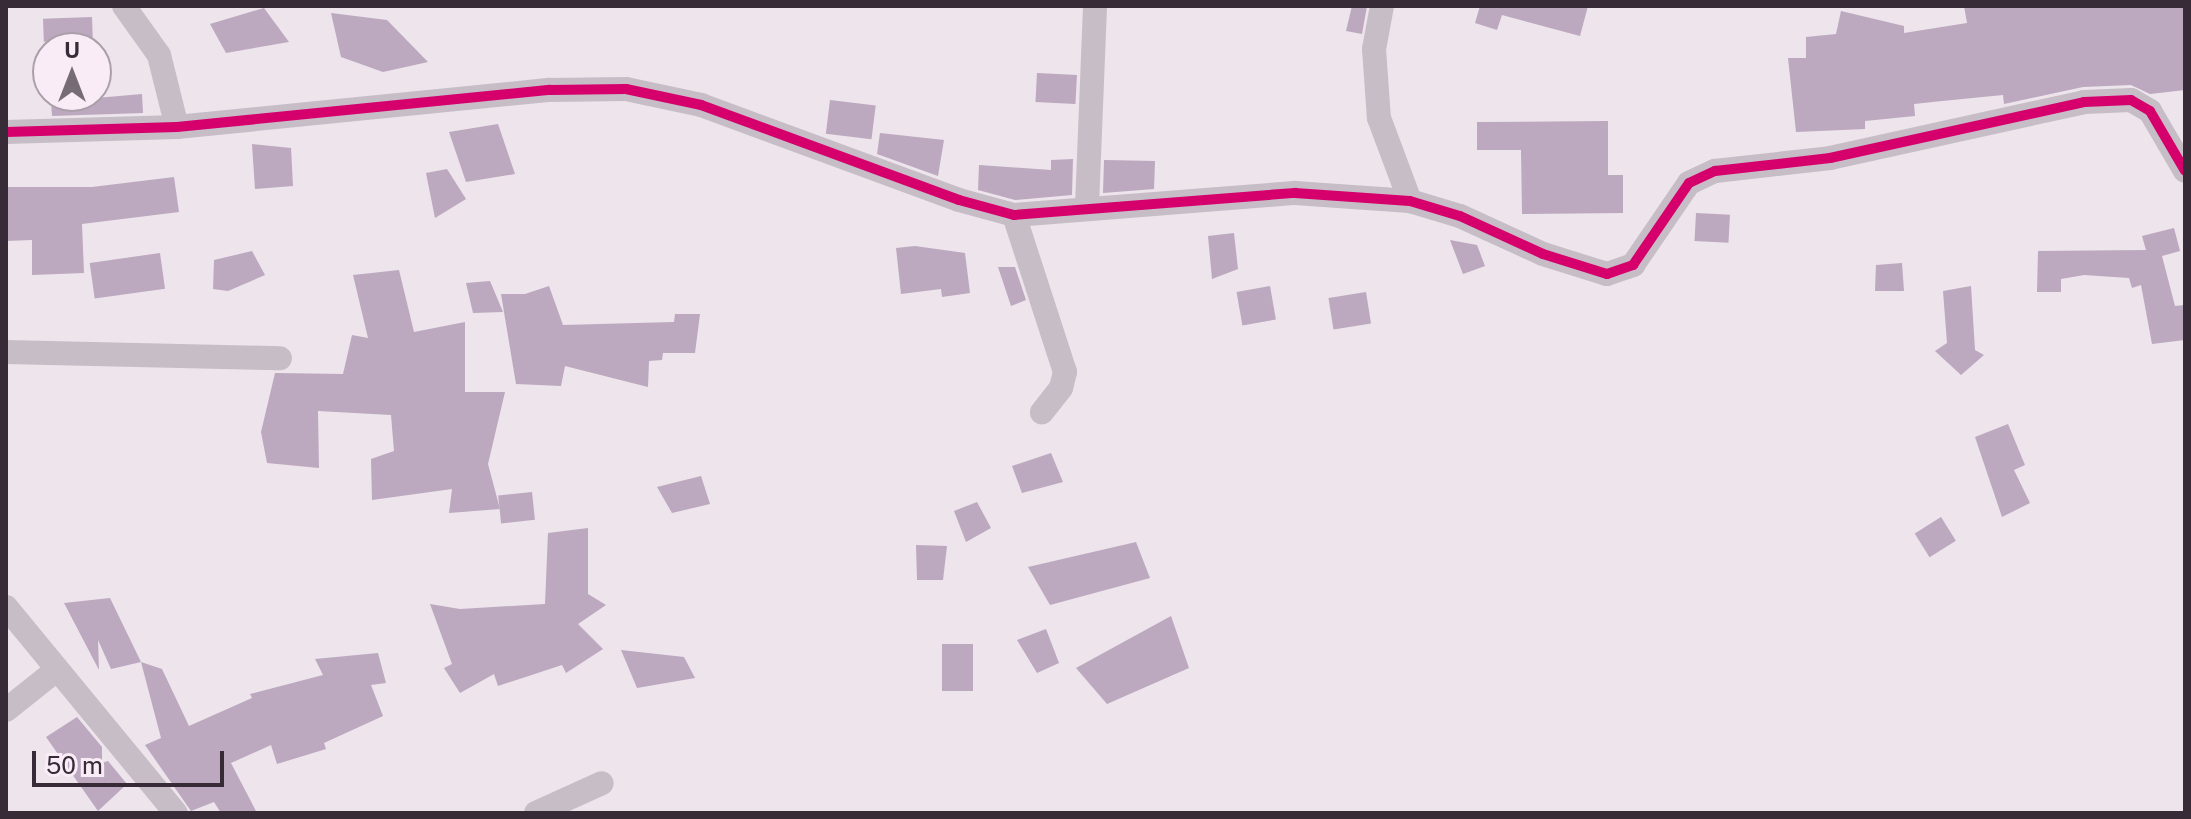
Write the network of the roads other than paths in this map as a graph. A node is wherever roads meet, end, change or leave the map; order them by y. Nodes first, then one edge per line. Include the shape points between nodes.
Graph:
1 (124, 6) edge
2 (1095, 6) edge
3 (1382, 6) edge
4 (177, 127) junction
5 (6, 132) edge
6 (2185, 171) edge
7 (1410, 201) junction
8 (1087, 206) junction
9 (1014, 215) junction
10 (6, 352) edge
11 (280, 358) dead end
12 (1042, 412) dead end
13 (6, 607) edge
14 (55, 671) junction
15 (6, 710) edge
16 (602, 783) dead end
17 (176, 813) edge
18 (536, 813) edge

1 - 4 street via 159,55
2 - 8 street
3 - 7 street via 1374,49 1379,118
4 - 5 street
4 - 9 street via 550,90 626,89 701,105 959,200
6 - 7 street via 2150,111 2131,100 2084,102 1830,158 1715,171 1689,183 1633,265 1607,274
7 - 8 street via 1295,193
8 - 9 street
9 - 12 street via 1065,372 1061,388
10 - 11 street
13 - 14 street
14 - 15 street
14 - 17 street
16 - 18 street

